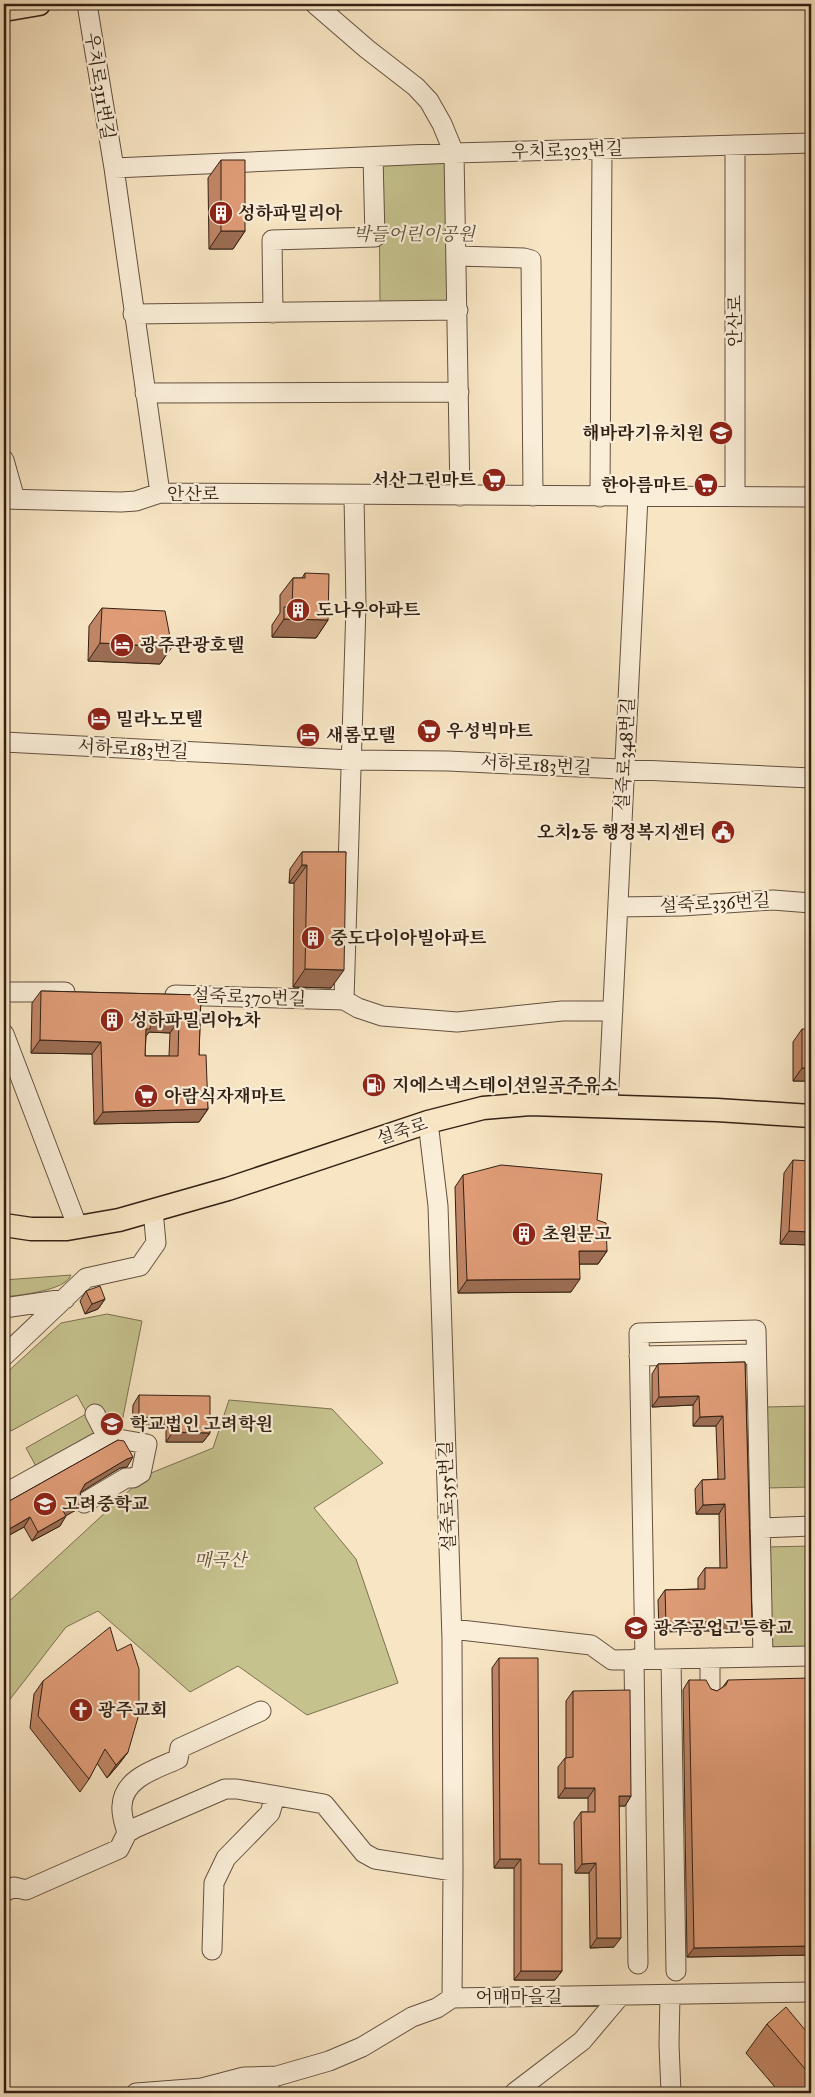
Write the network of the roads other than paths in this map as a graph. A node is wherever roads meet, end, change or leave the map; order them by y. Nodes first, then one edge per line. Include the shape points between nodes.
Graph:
1 (39, 4) edge
2 (86, 4) edge
3 (315, 4) edge
4 (4, 10) edge
5 (811, 142) edge
6 (735, 145) junction
7 (602, 149) junction
8 (454, 153) junction
9 (373, 156) junction
10 (114, 168) junction
11 (457, 256) junction
12 (458, 310) junction
13 (279, 313) junction
14 (133, 314) junction
15 (459, 392) junction
16 (145, 394) junction
17 (4, 460) edge
18 (160, 493) junction
19 (354, 496) junction
20 (460, 496) junction
21 (533, 496) junction
22 (638, 496) junction
23 (735, 496) junction
24 (600, 497) junction
25 (811, 497) edge
26 (9, 499) edge
27 (4, 742) edge
28 (352, 760) junction
29 (625, 769) junction
30 (811, 778) edge
31 (811, 903) edge
32 (618, 907) junction
33 (4, 992) edge
34 (82, 992) edge
35 (159, 994) edge
36 (344, 1000) junction
37 (613, 1011) junction
38 (4, 1034) edge
39 (608, 1106) junction
40 (811, 1116) edge
41 (428, 1122) junction
42 (153, 1210) junction
43 (4, 1225) edge
44 (78, 1228) junction
45 (64, 1299) junction
46 (4, 1308) edge
47 (4, 1356) edge
48 (95, 1414) dead end
49 (107, 1437) junction
50 (4, 1494) edge
51 (84, 1503) dead end
52 (811, 1526) edge
53 (760, 1528) junction
54 (452, 1629) junction
55 (811, 1656) edge
56 (763, 1657) junction
57 (710, 1658) junction
58 (639, 1659) junction
59 (671, 1659) junction
60 (710, 1689) edge
61 (261, 1711) dead end
62 (275, 1796) junction
63 (127, 1833) junction
64 (453, 1871) junction
65 (4, 1892) edge
66 (212, 1950) dead end
67 (638, 1964) dead end
68 (676, 1971) dead end
69 (811, 1992) edge
70 (670, 1995) junction
71 (620, 1996) junction
72 (452, 1998) junction
73 (241, 2085) edge
74 (136, 2093) edge
75 (272, 2093) edge
76 (514, 2093) edge
77 (671, 2093) edge

1 - 4 main road
2 - 10 street, 우치로311번길
3 - 8 street via 416,86 429,101
5 - 6 street, 우치로303번길
6 - 7 street, 우치로303번길
6 - 23 street, 안산로
7 - 8 street, 우치로303번길
7 - 24 street
8 - 9 street, 우치로303번길
8 - 11 street
9 - 10 street, 우치로303번길
9 - 13 street via 375,237 272,240
10 - 14 street, 우치로311번길
11 - 12 street
11 - 21 street via 531,260
12 - 13 street
12 - 15 street
13 - 14 street
14 - 16 street, 우치로311번길
15 - 16 street
15 - 20 street
16 - 18 street, 우치로311번길
17 - 26 street
18 - 19 street, 안산로
18 - 26 street, 안산로 via 121,502
19 - 20 street, 안산로
19 - 28 street via 356,605
20 - 21 street, 안산로
21 - 24 street, 안산로
22 - 23 street, 안산로
22 - 24 street, 안산로
22 - 29 street, 설죽로348번길
23 - 25 street, 안산로
27 - 28 street, 서하로183번길
28 - 29 street, 서하로183번길
28 - 36 street
29 - 30 street, 서하로183번길
29 - 32 street, 설죽로348번길
31 - 32 street, 설죽로336번길 via 774,900
32 - 37 street, 설죽로348번길
33 - 34 street
35 - 36 street, 설죽로370번길
36 - 37 street via 382,1016 457,1022 562,1010
37 - 39 street, 설죽로348번길
38 - 44 street
39 - 40 main road, 설죽로
39 - 41 main road, 설죽로 via 530,1104 483,1108
41 - 42 main road, 설죽로 via 228,1189
41 - 54 street, 설죽로355번길 via 438,1206
42 - 44 main road, 설죽로
42 - 45 street via 156,1243 140,1266 86,1278
43 - 44 main road, 설죽로 via 32,1229
45 - 46 street
45 - 47 street
48 - 49 street
49 - 50 street
49 - 51 street via 147,1444 141,1473 126,1478
52 - 53 street
53 - 56 street
53 - 58 street via 756,1330 639,1333
54 - 58 street via 592,1644 612,1660
54 - 64 street, 설죽로355번길
55 - 56 street
56 - 57 street
57 - 59 street
57 - 60 street
58 - 59 street
58 - 67 street
59 - 68 street
61 - 63 street via 180,1748 178,1759 131,1784 124,1792 121,1808
62 - 63 street via 225,1789
62 - 64 street via 324,1804 364,1853 375,1859
62 - 66 street via 270,1813 226,1858 214,1883
63 - 65 street via 119,1849 26,1890 14,1887
64 - 72 street, 설죽로355번길
69 - 70 street, 어매마을길
70 - 71 street, 어매마을길
70 - 77 street
71 - 72 street, 어매마을길
71 - 76 street via 582,2042
72 - 73 street, 어매마을길 via 362,2047 329,2061
73 - 74 street, 어매마을길
73 - 75 street

